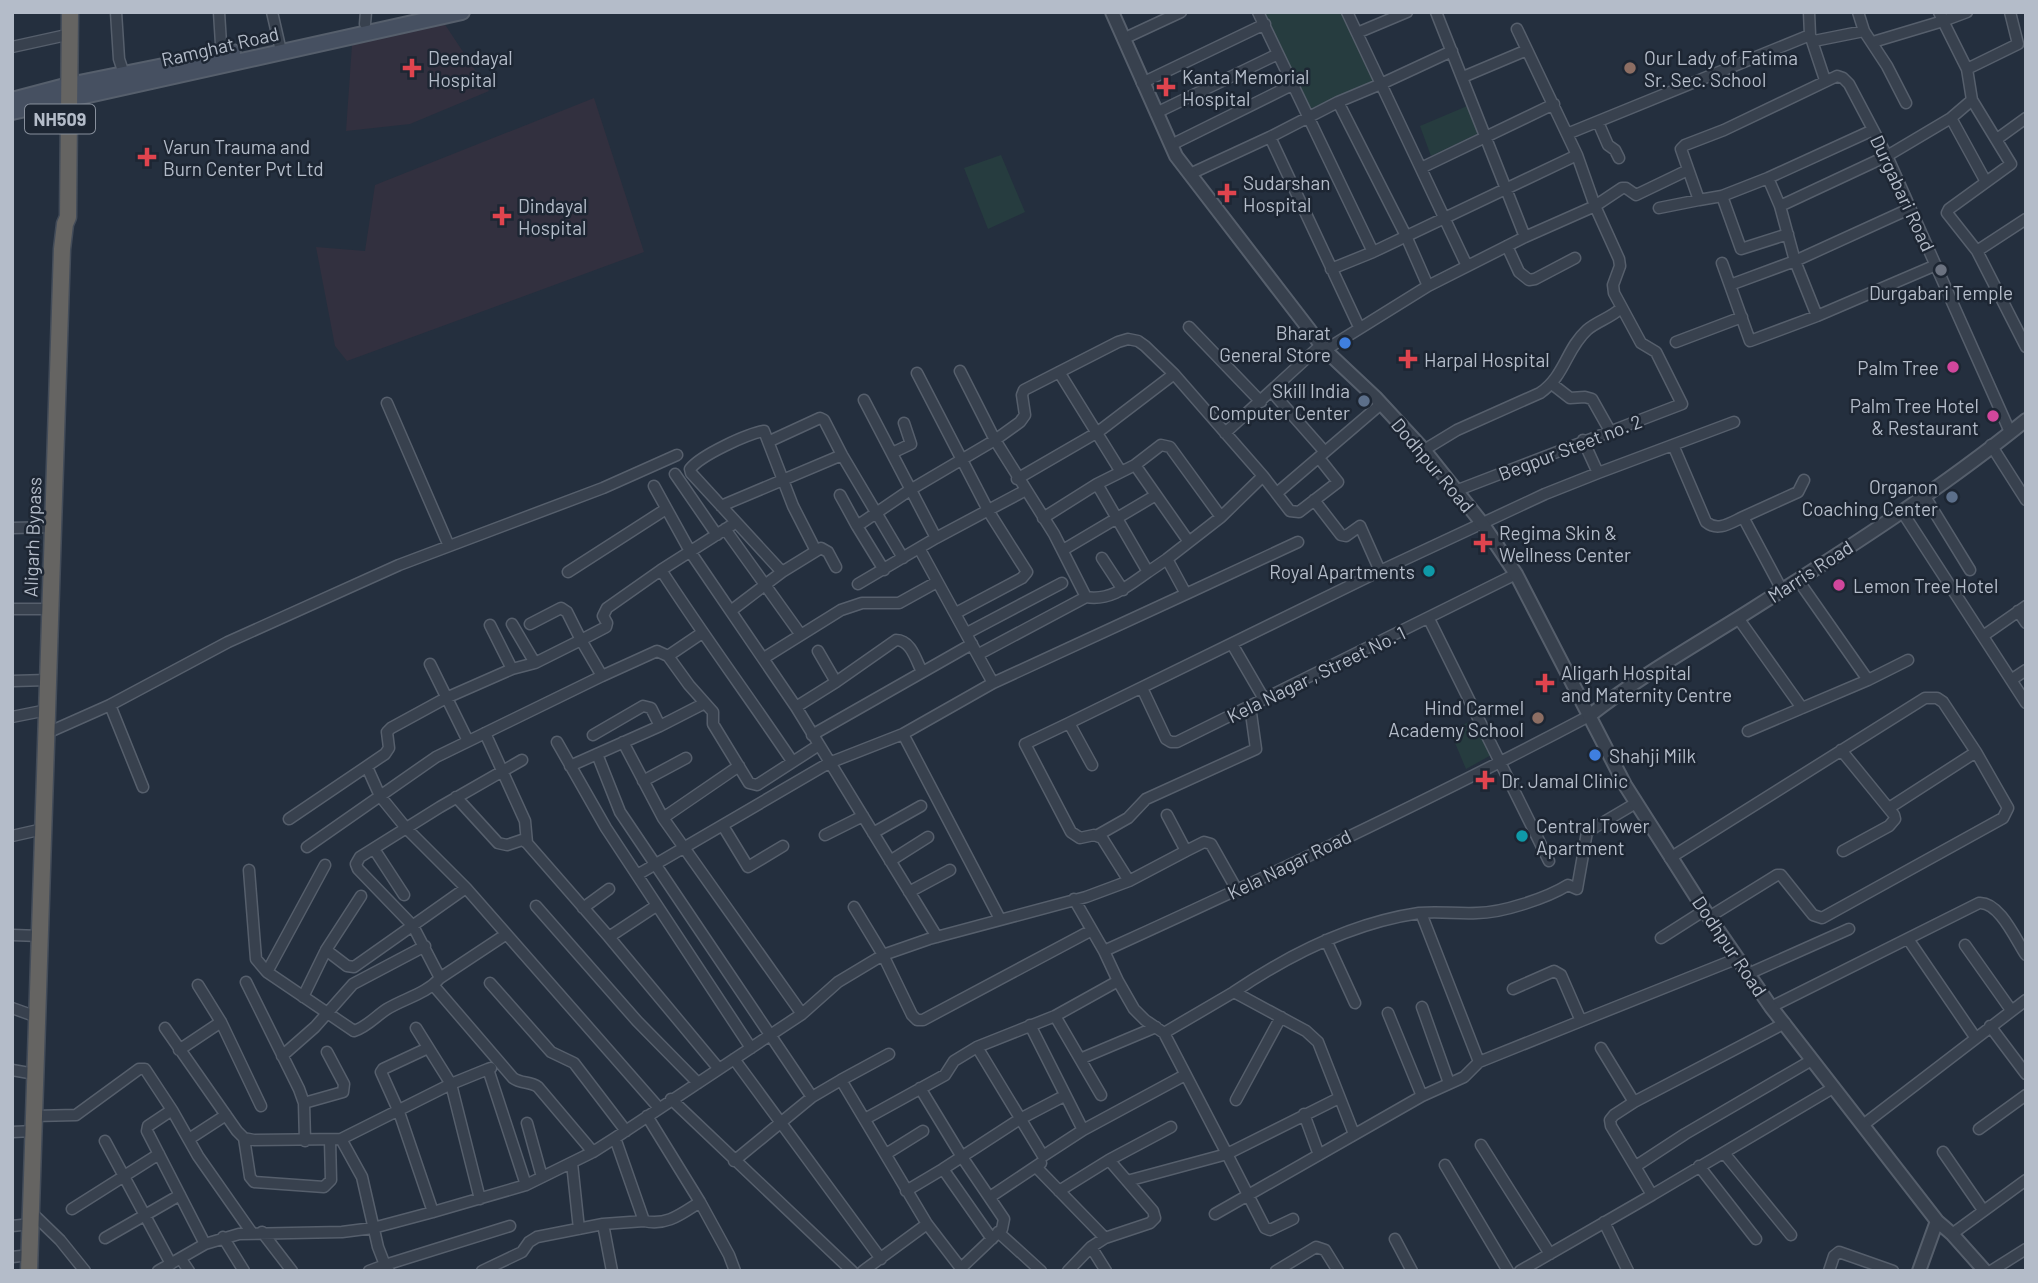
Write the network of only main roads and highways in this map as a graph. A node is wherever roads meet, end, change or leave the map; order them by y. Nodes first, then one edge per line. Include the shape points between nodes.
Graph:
1 (62, 12) edge
2 (70, 12) edge
3 (420, 12) edge
4 (462, 12) edge
5 (366, 18) edge
6 (280, 47) junction
7 (65, 93) junction
8 (12, 100) edge
9 (12, 112) edge
10 (29, 1263) edge

1 - 7 highway, Aligarh Bypass / NH509
2 - 7 highway, Aligarh Bypass / NH509
3 - 5 main road, Ramghat Road
4 - 6 main road, Ramghat Road
5 - 6 main road, Ramghat Road
6 - 7 main road, Ramghat Road
7 - 8 main road
7 - 9 main road
7 - 10 highway, Aligarh Bypass / NH509 via 60,216 65,224

